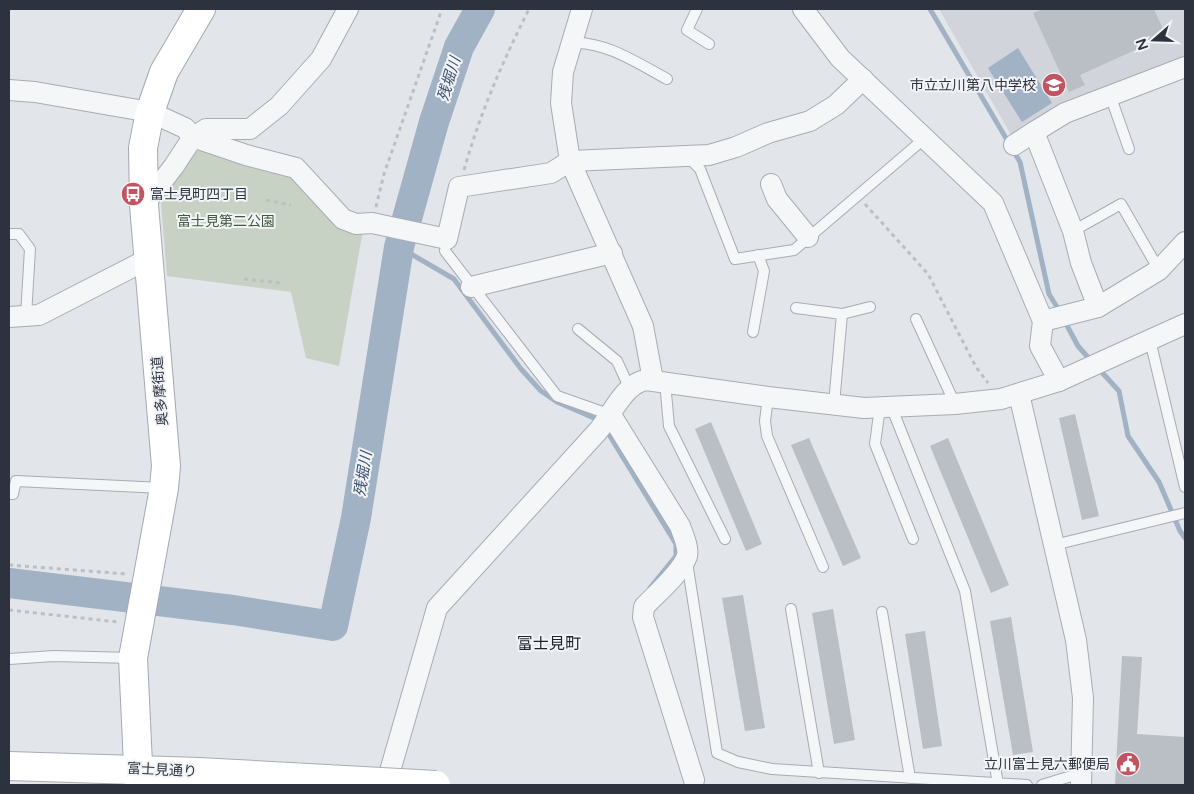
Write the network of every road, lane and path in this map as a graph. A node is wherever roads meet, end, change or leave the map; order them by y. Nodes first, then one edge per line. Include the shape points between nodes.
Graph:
1 (201, 9) edge
2 (348, 9) edge
3 (442, 9) edge
4 (530, 9) edge
5 (582, 9) edge
6 (697, 9) edge
7 (803, 9) edge
8 (573, 43) junction
9 (709, 44) dead end
10 (1182, 73) edge
11 (666, 79) dead end
12 (862, 79) junction
13 (9, 90) edge
14 (1110, 95) junction
15 (150, 112) junction
16 (1034, 132) junction
17 (194, 137) junction
18 (925, 138) junction
19 (1014, 145) dead end
20 (1129, 149) dead end
21 (688, 157) junction
22 (570, 161) junction
23 (771, 184) dead end
24 (458, 187) junction
25 (858, 196) junction
26 (266, 200) dead end
27 (144, 204) junction
28 (291, 205) dead end
29 (374, 224) junction
30 (1073, 230) junction
31 (9, 234) edge
32 (808, 237) junction
33 (447, 239) junction
34 (1185, 242) edge
35 (612, 253) junction
36 (758, 255) junction
37 (148, 259) junction
38 (1159, 270) junction
39 (244, 279) dead end
40 (281, 283) dead end
41 (471, 287) junction
42 (870, 307) dead end
43 (1098, 307) junction
44 (796, 308) dead end
45 (842, 314) junction
46 (18, 316) edge
47 (1055, 318) junction
48 (916, 319) dead end
49 (1185, 324) edge
50 (578, 329) dead end
51 (753, 332) dead end
52 (1150, 340) junction
53 (659, 381) junction
54 (1059, 381) junction
55 (629, 387) junction
56 (768, 397) junction
57 (1010, 397) junction
58 (834, 404) junction
59 (955, 404) junction
60 (886, 407) junction
61 (605, 423) junction
62 (1185, 487) edge
63 (164, 488) junction
64 (9, 494) edge
65 (1185, 513) edge
66 (725, 539) dead end
67 (913, 539) dead end
68 (1054, 545) junction
69 (687, 556) junction
70 (9, 565) edge
71 (823, 567) dead end
72 (147, 578) junction
73 (791, 609) dead end
74 (9, 610) edge
75 (882, 612) dead end
76 (139, 623) junction
77 (133, 658) junction
78 (9, 659) edge
79 (9, 766) edge
80 (819, 773) junction
81 (138, 777) edge
82 (910, 778) junction
83 (1081, 779) edge
84 (694, 780) dead end
85 (998, 784) junction
86 (386, 785) edge
87 (436, 785) edge
88 (1027, 785) edge
89 (1042, 785) edge

1 - 15 main road, 奥多摩街道 via 173,53
2 - 17 street via 322,59 279,106 250,129 206,129
3 - 29 path via 384,174
4 - 24 path via 501,65
5 - 8 street
6 - 9 lane via 687,30
7 - 12 street via 840,58
8 - 11 lane via 584,42 617,53
8 - 22 street via 563,72 561,103
10 - 14 street
12 - 18 street
12 - 21 street via 836,105 810,121 768,133 727,150
13 - 15 street
14 - 16 street via 1065,113
14 - 20 lane
15 - 17 street via 185,128
15 - 27 main road, 奥多摩街道 via 143,148
16 - 19 street
16 - 30 street
17 - 27 street
17 - 29 street via 296,168 342,219 356,224
18 - 25 lane
18 - 47 street via 992,203
21 - 22 street
21 - 36 lane via 700,169 735,259
22 - 24 street via 551,174
22 - 35 street
23 - 32 street via 777,200
24 - 33 street
25 - 32 lane
25 - 57 path via 928,274 976,367
26 - 28 path
27 - 37 main road, 奥多摩街道
29 - 33 street
30 - 38 lane via 1121,204
30 - 43 street
31 - 46 lane via 19,234 30,249
32 - 36 lane via 794,250
33 - 41 lane via 445,251
34 - 38 street
35 - 41 street
35 - 53 street via 643,326
36 - 51 lane via 764,271
37 - 46 street via 39,315
37 - 63 main road, 奥多摩街道 via 165,442
38 - 43 street
39 - 40 path
41 - 61 lane via 557,396
42 - 45 lane
43 - 47 street
44 - 45 lane
45 - 58 lane
47 - 54 street via 1040,346
48 - 59 lane
49 - 52 street
50 - 55 lane via 617,361
52 - 54 street
52 - 62 lane
53 - 55 street via 638,381
53 - 56 street
53 - 66 lane via 669,426
54 - 57 street
55 - 61 street
56 - 58 street
56 - 71 lane via 767,436
57 - 59 street
57 - 68 street
58 - 60 street
59 - 60 street
60 - 67 lane via 875,444
60 - 85 lane via 965,591
61 - 69 street via 680,526
61 - 86 street via 436,608
63 - 64 lane via 16,480 13,494
63 - 72 main road, 奥多摩街道
65 - 68 lane
68 - 83 street via 1076,640 1083,698
69 - 80 lane via 717,753 738,762 772,769
69 - 84 street via 644,607 644,617
70 - 72 path
72 - 76 main road, 奥多摩街道
73 - 80 lane
74 - 76 path
75 - 82 lane
76 - 77 main road, 奥多摩街道
77 - 78 lane via 54,656
77 - 81 main road, 奥多摩街道
79 - 81 main road, 富士見通り
80 - 82 lane
81 - 87 main road, 富士見通り, bridge via 199,772
82 - 85 lane
83 - 89 lane
85 - 88 lane

